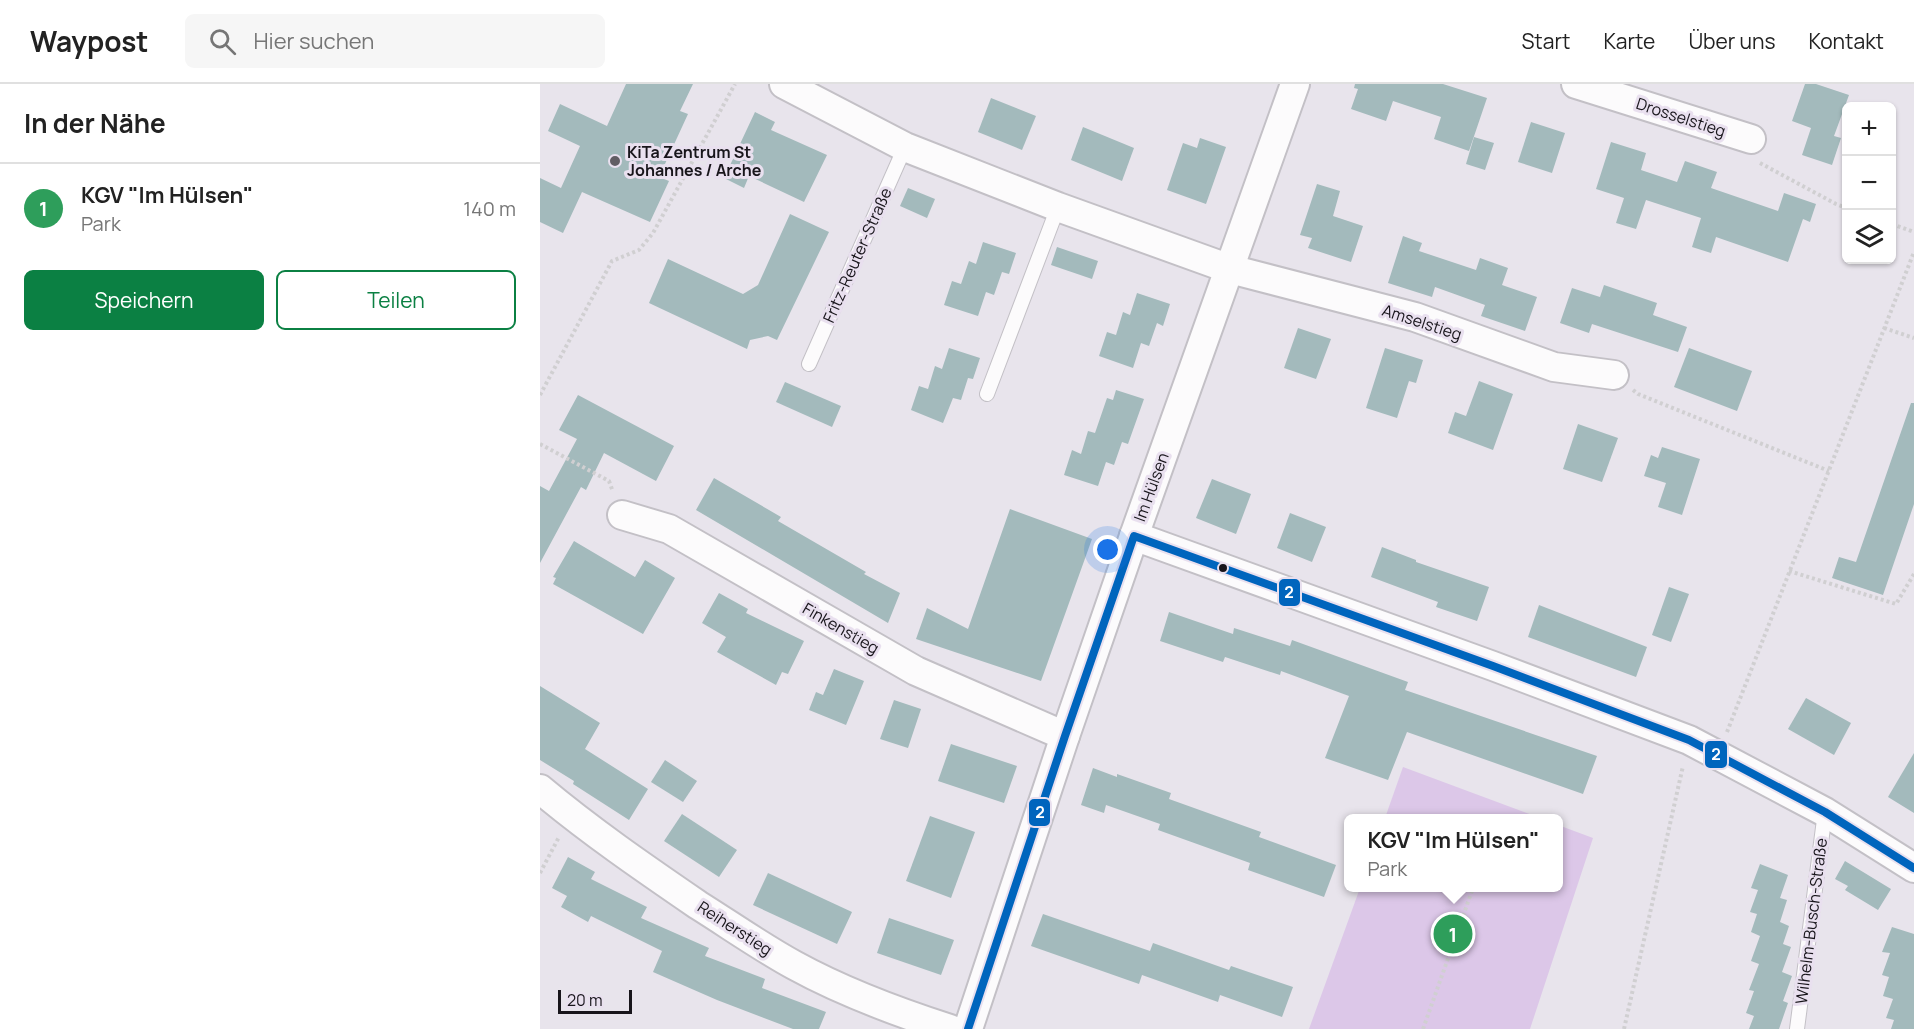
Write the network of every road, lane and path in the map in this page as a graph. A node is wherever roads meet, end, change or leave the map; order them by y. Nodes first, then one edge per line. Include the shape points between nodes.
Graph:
1 (735, 84) edge
2 (784, 84) edge
3 (1295, 84) edge
4 (1576, 84) edge
5 (1752, 139) joint
6 (905, 147) junction
7 (1842, 206) edge
8 (1058, 207) junction
9 (1896, 225) edge
10 (1914, 232) edge
11 (1914, 252) edge
12 (1230, 269) junction
13 (1884, 328) junction
14 (1914, 338) edge
15 (809, 364) dead end
16 (1614, 375) joint
17 (987, 394) dead end
18 (540, 395) edge
19 (540, 444) edge
20 (1828, 471) junction
21 (621, 515) joint
22 (1134, 536) junction
23 (1789, 571) junction
24 (1914, 574) edge
25 (1065, 736) junction
26 (1689, 740) junction
27 (1719, 755) junction
28 (540, 789) edge
29 (1825, 812) junction
30 (571, 815) junction
31 (1914, 868) edge
32 (540, 873) edge
33 (1472, 892) edge
34 (950, 1029) edge
35 (968, 1029) edge
36 (1424, 1029) edge
37 (1624, 1029) edge
38 (1797, 1029) edge

1 - 18 path via 653,233 639,250 612,261
2 - 6 street
3 - 12 street, Im Hülsen
4 - 5 street, Drosselstieg
5 - 7 path via 1758,162
6 - 8 street
6 - 15 lane, Fritz-Reuter-Straße
8 - 12 street
8 - 17 lane
9 - 10 path
11 - 13 path
12 - 16 street, Amselstieg via 1415,317 1554,367
12 - 22 street, Im Hülsen
13 - 14 path
13 - 20 path
16 - 20 path via 1638,394
19 - 21 path via 609,481
20 - 23 path
21 - 25 street, Finkenstieg via 669,529 916,671
22 - 25 street, Im Hülsen
22 - 26 street, Wilhelm-Busch-Straße
23 - 24 path via 1896,604
23 - 27 path
25 - 35 street, Im Hülsen
26 - 27 street, Wilhelm-Busch-Straße
26 - 37 path
27 - 29 street, Wilhelm-Busch-Straße
28 - 30 street, Reiherstieg
29 - 31 street, Wilhelm-Busch-Straße
29 - 38 lane, Wilhelm-Busch-Straße
30 - 32 path
30 - 34 street, Reiherstieg via 643,868 795,966 901,1013
33 - 36 path

